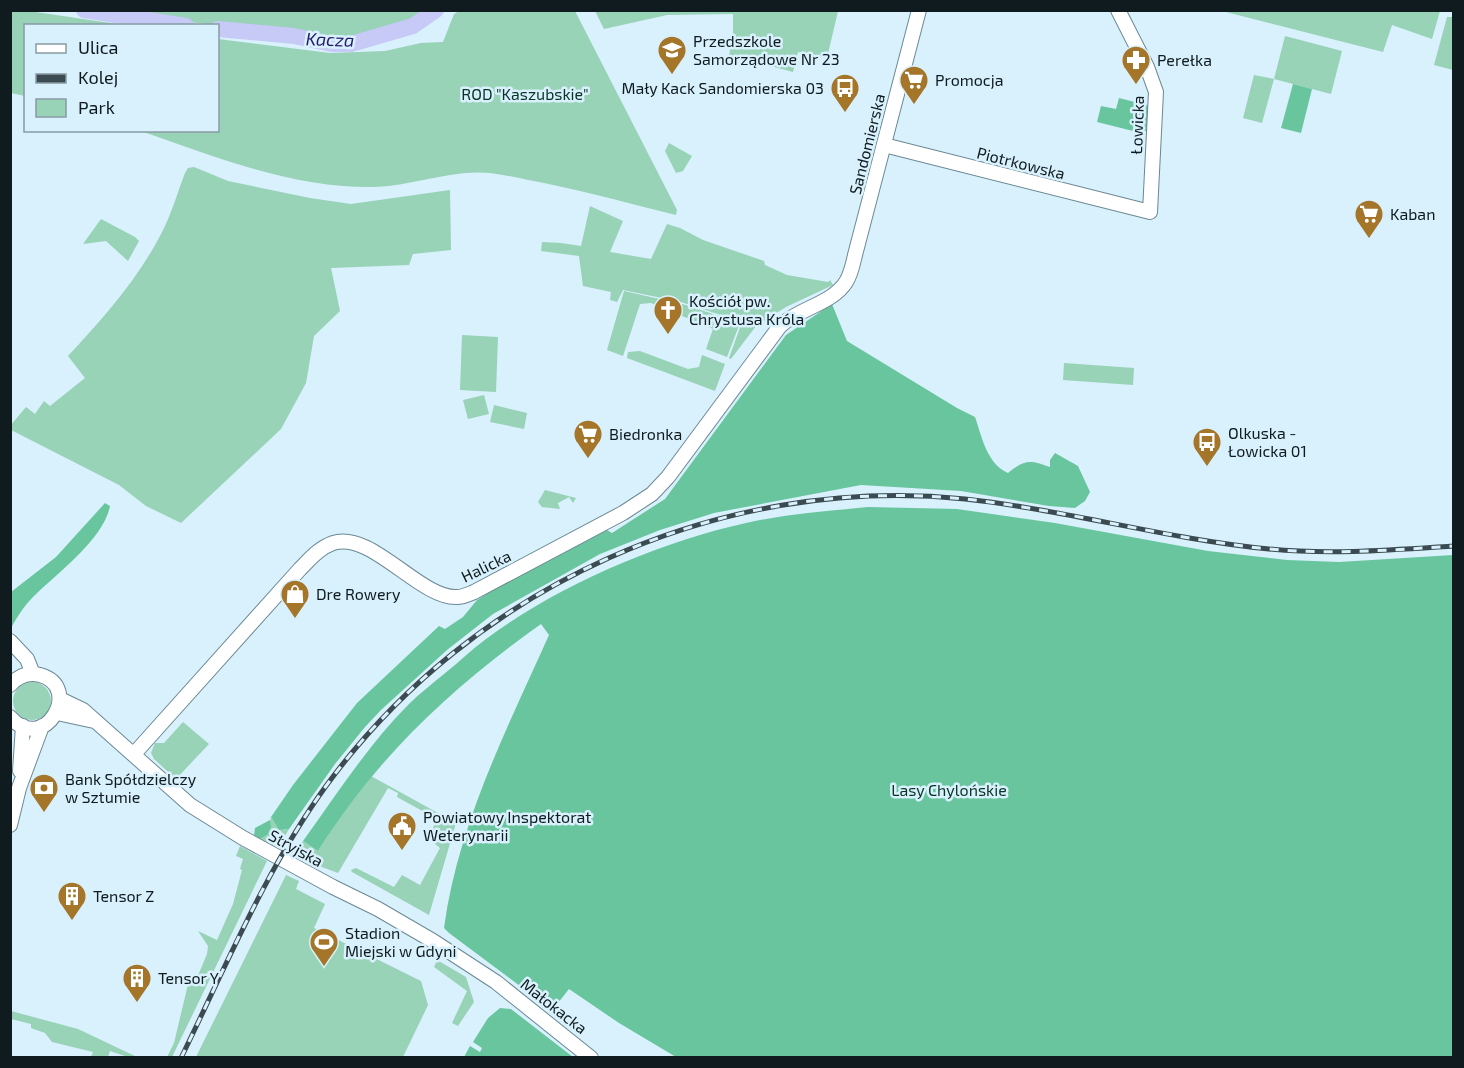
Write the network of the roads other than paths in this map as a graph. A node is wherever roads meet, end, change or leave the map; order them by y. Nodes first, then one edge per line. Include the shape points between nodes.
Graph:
1 (1118, 10) edge
2 (918, 14) edge
3 (884, 145) junction
4 (1149, 212) joint
5 (845, 284) joint
6 (12, 642) edge
7 (21, 678) edge
8 (58, 706) junction
9 (10, 717) edge
10 (23, 726) junction
11 (42, 726) junction
12 (134, 754) junction
13 (19, 788) junction
14 (10, 825) edge
15 (496, 982) joint
16 (591, 1058) edge

1 - 4 street, Łowicka via 1156,92
2 - 3 street, Sandomierska
3 - 4 street, Piotrkowska
3 - 5 street, Sandomierska
5 - 12 street, Halicka via 829,298 780,326 668,477 640,503 474,592 456,597 435,592 359,544 342,542 323,548
6 - 7 street via 27,659
7 - 8 street via 43,676 51,681 57,690
8 - 11 street via 53,719
8 - 12 street, Stryjska via 83,710
9 - 10 street
10 - 11 street
10 - 13 street
11 - 13 street
12 - 15 street, Stryjska via 190,805 378,909
13 - 14 street
15 - 16 street, Małokacka

